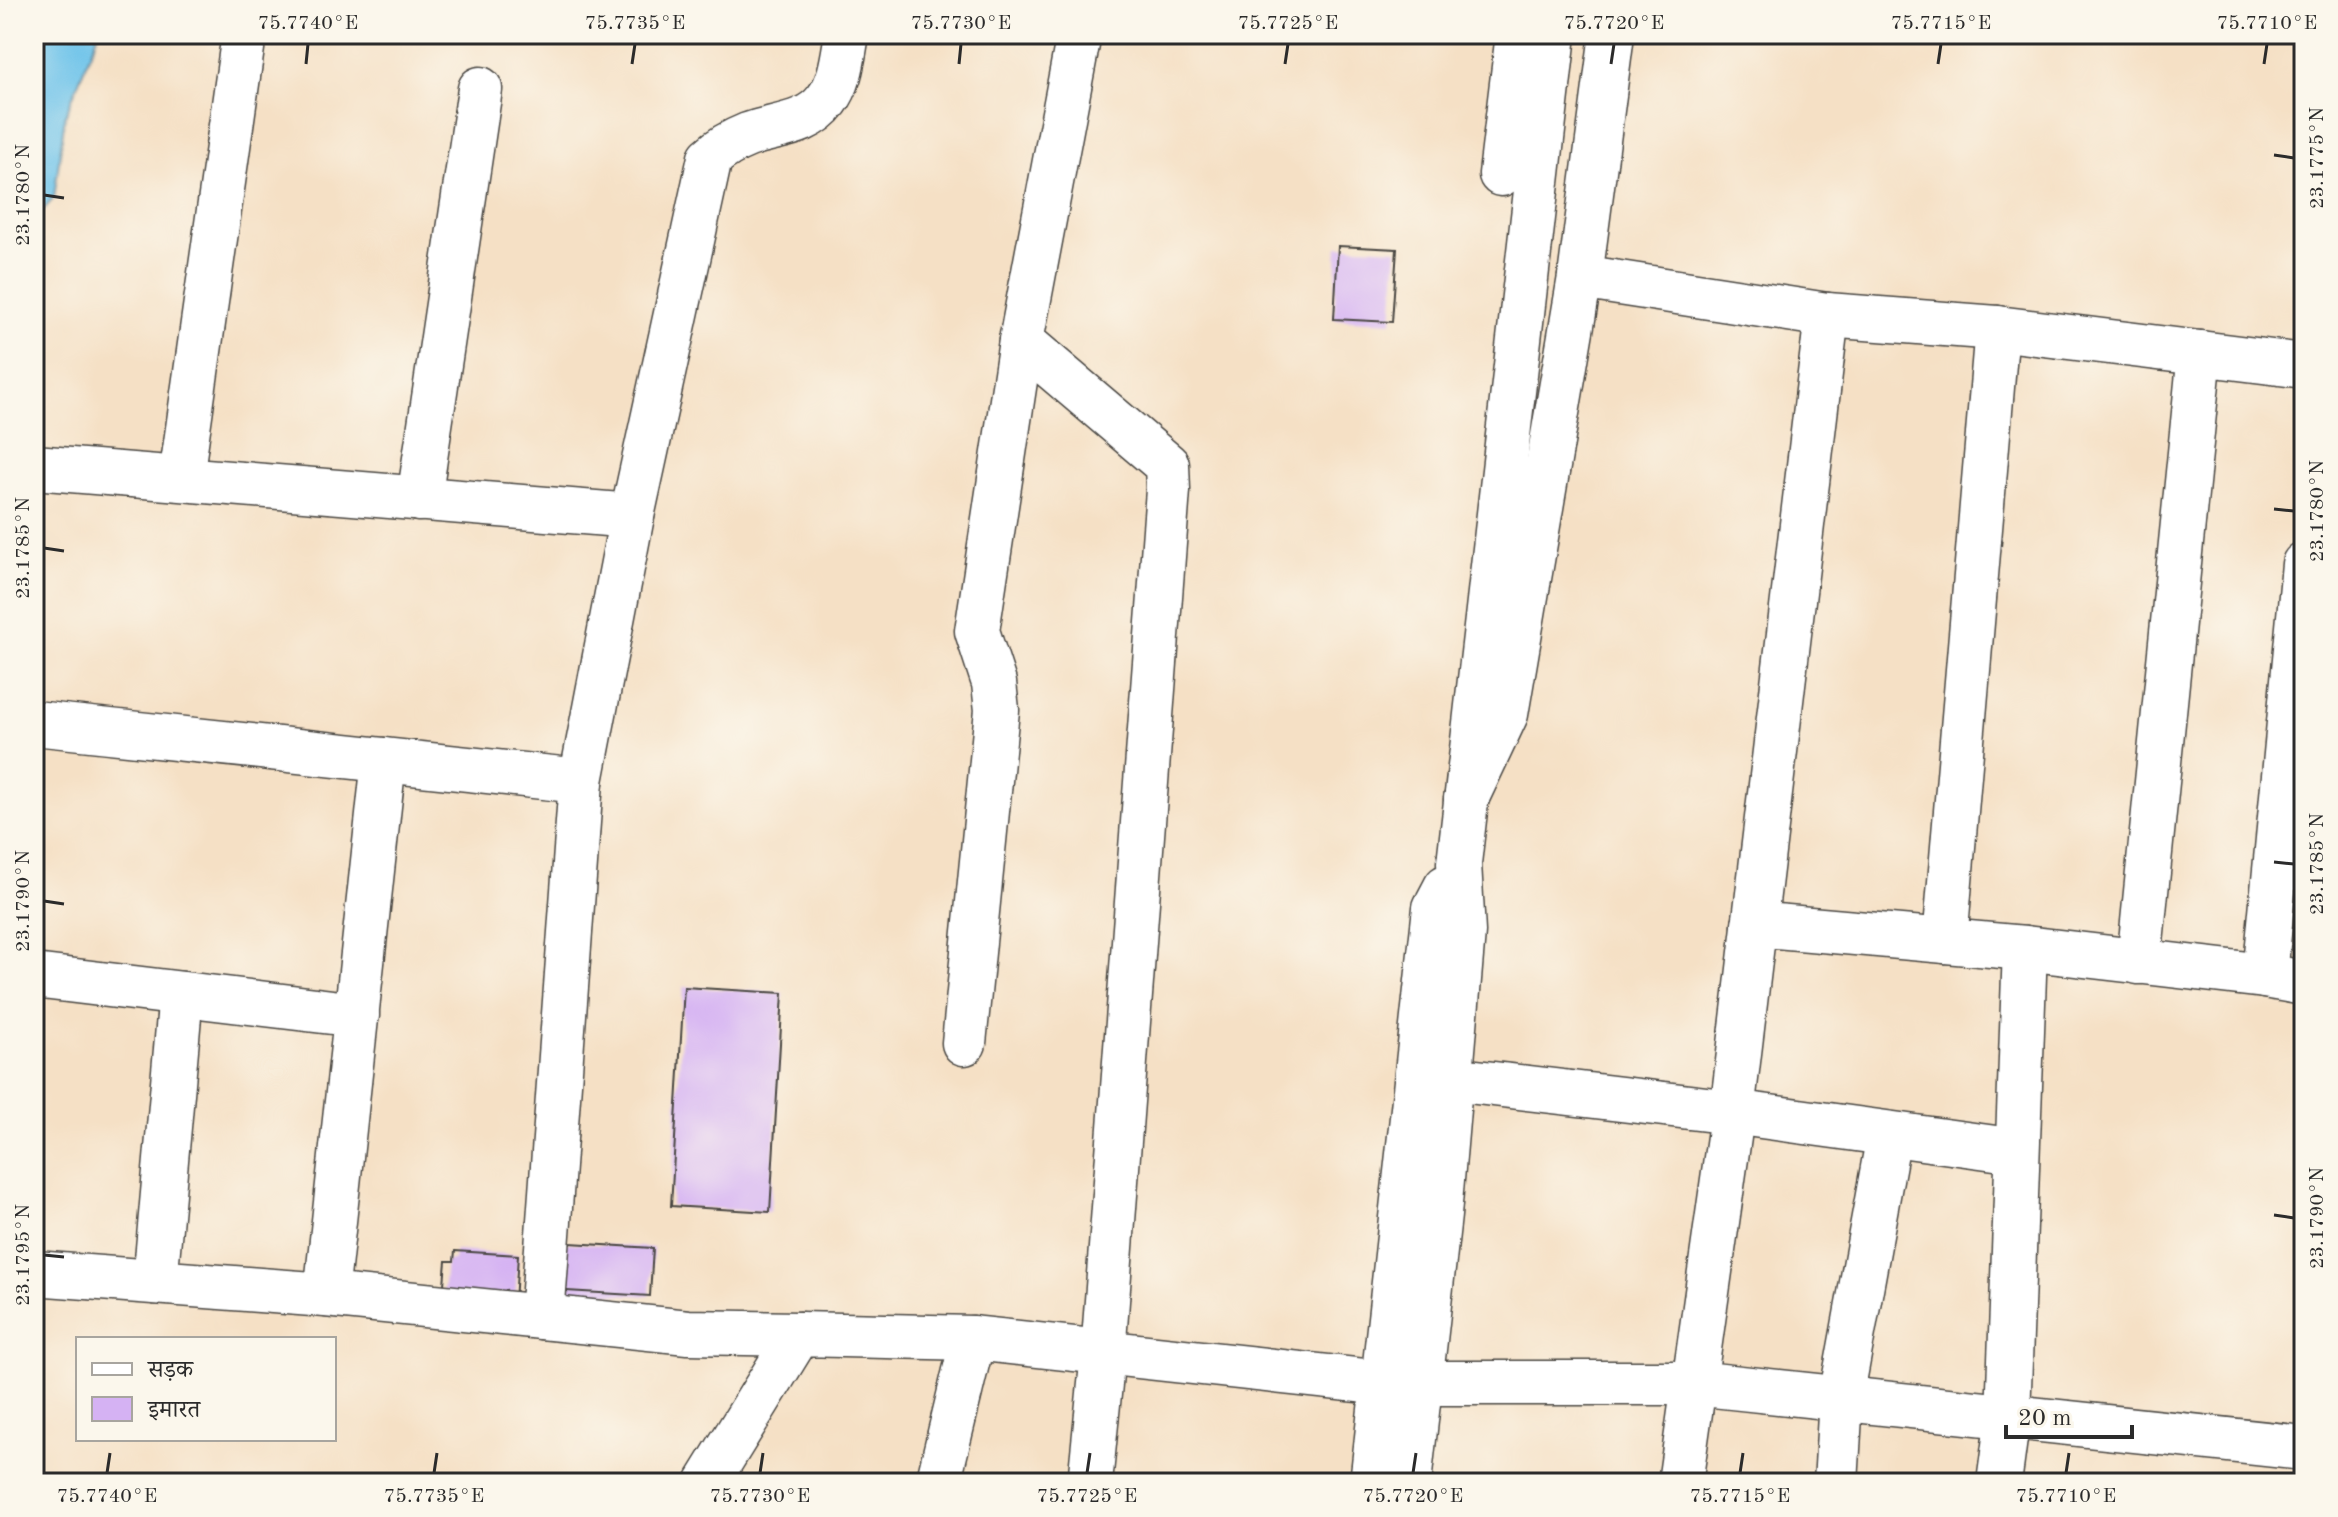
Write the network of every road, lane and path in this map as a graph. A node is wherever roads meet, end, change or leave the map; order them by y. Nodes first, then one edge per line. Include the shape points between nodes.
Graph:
1 (244, 34) edge
2 (847, 34) edge
3 (1079, 34) edge
4 (1518, 34) edge
5 (1554, 34) edge
6 (1612, 34) edge
7 (480, 89) dead end
8 (1501, 174) dead end
9 (1580, 277) junction
10 (1827, 315) junction
11 (1997, 328) junction
12 (1021, 341) junction
13 (2200, 353) junction
14 (2304, 366) edge
15 (34, 467) edge
16 (181, 478) junction
17 (419, 499) junction
18 (632, 516) junction
19 (2304, 564) edge
20 (34, 723) edge
21 (384, 760) junction
22 (581, 781) junction
23 (1466, 799) junction
24 (1459, 863) junction
25 (1754, 924) junction
26 (1945, 941) junction
27 (2025, 948) junction
28 (2139, 962) junction
29 (34, 976) edge
30 (2285, 980) edge
31 (181, 994) junction
32 (357, 1015) junction
33 (964, 1043) dead end
34 (1451, 1079) junction
35 (1732, 1112) junction
36 (1889, 1135) junction
37 (2017, 1151) junction
38 (34, 1273) edge
39 (155, 1282) junction
40 (326, 1295) junction
41 (542, 1317) junction
42 (799, 1334) junction
43 (973, 1338) junction
44 (1103, 1354) junction
45 (1694, 1383) junction
46 (1402, 1384) junction
47 (1841, 1398) junction
48 (2008, 1416) junction
49 (2304, 1448) edge
50 (707, 1483) edge
51 (938, 1483) edge
52 (1090, 1483) edge
53 (1372, 1483) edge
54 (1409, 1483) edge
55 (1680, 1483) edge
56 (1836, 1483) edge
57 (1999, 1483) edge

1 - 16 street
2 - 18 street via 838,77 827,100 809,118 750,134 710,158
3 - 12 street
4 - 8 street
5 - 23 street
6 - 9 street
7 - 17 street
9 - 10 street
9 - 23 street via 1506,714
10 - 11 street
10 - 25 street
11 - 13 street
11 - 26 street
12 - 33 street via 977,631 997,710
12 - 44 street via 1167,465
13 - 14 street
13 - 28 street
15 - 16 street
16 - 17 street
17 - 18 street
18 - 22 street
19 - 30 street
20 - 21 street
21 - 22 street
21 - 32 street
22 - 41 street
23 - 24 street
24 - 34 street via 1463,932
24 - 46 street via 1435,908
25 - 26 street
25 - 35 street
26 - 27 street
27 - 28 street
27 - 37 street
28 - 30 street
29 - 31 street
31 - 32 street
31 - 39 street
32 - 40 street
34 - 35 street
34 - 46 street
35 - 36 street
35 - 45 street
36 - 37 street
36 - 47 street
37 - 48 street
38 - 39 street
39 - 40 street
40 - 41 street
41 - 42 street via 688,1332
42 - 43 street
42 - 50 street
43 - 44 street
43 - 51 street
44 - 46 street
44 - 52 street
45 - 46 street
45 - 47 street
45 - 55 street
46 - 53 street
46 - 54 street
47 - 48 street
47 - 56 street
48 - 49 street
48 - 57 street

